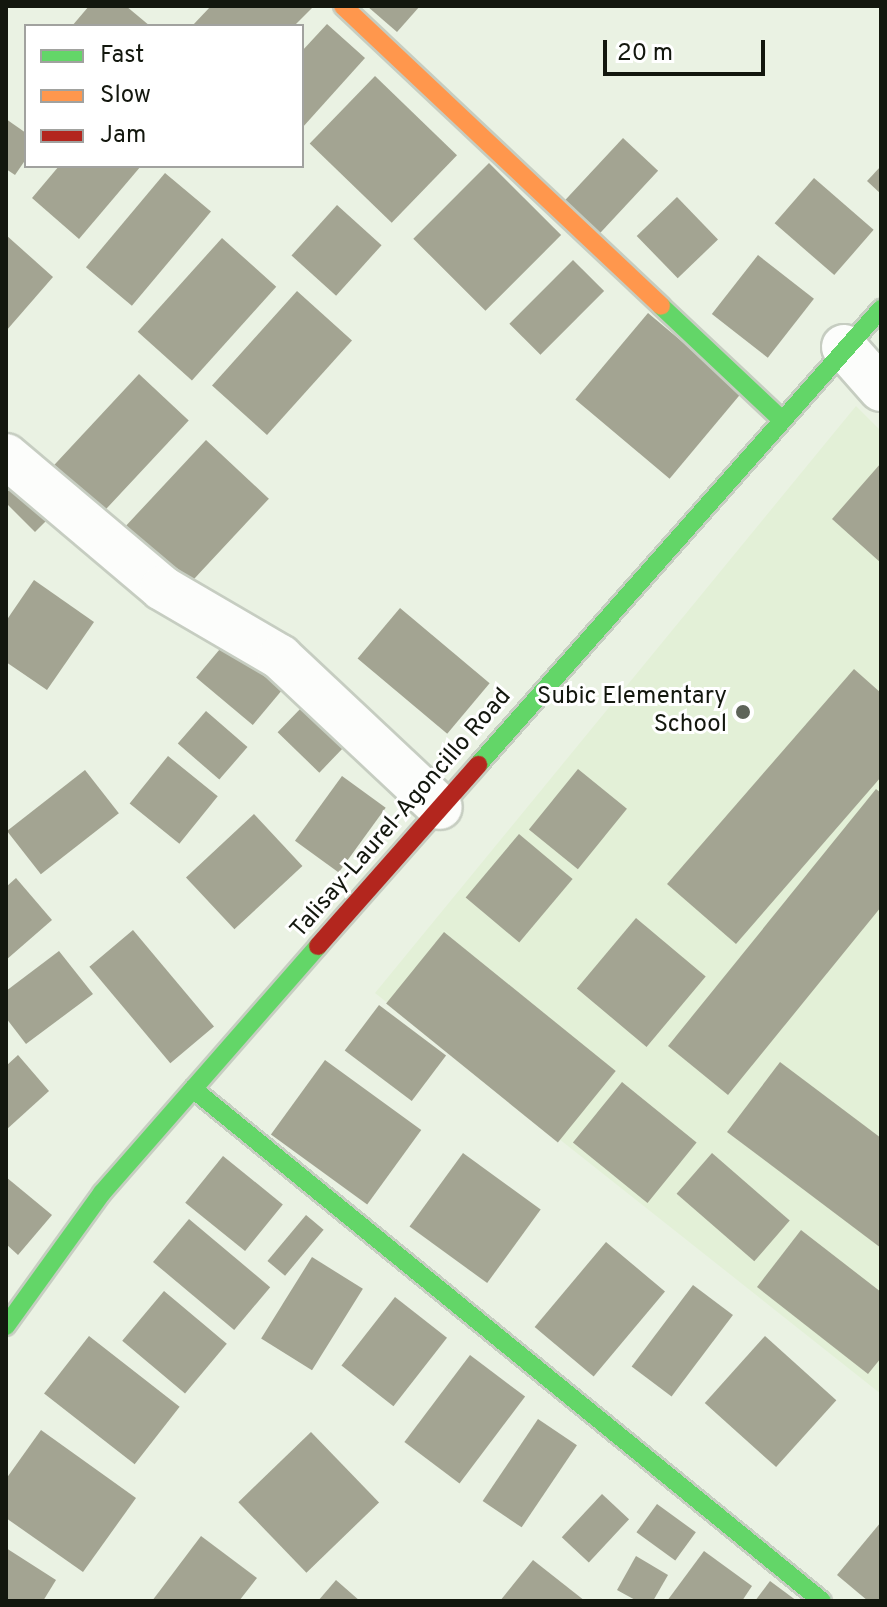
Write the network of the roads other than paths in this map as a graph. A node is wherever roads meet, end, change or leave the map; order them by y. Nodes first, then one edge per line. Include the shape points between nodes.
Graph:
1 (343, 6) edge
2 (881, 309) edge
3 (844, 347) junction
4 (881, 389) edge
5 (781, 419) junction
6 (6, 456) edge
7 (440, 807) junction
8 (193, 1089) junction
9 (6, 1326) edge
10 (822, 1601) edge

1 - 5 street
2 - 3 street, Talisay-Laurel-Agoncillo Road
3 - 4 street
3 - 5 street, Talisay-Laurel-Agoncillo Road
5 - 7 street, Talisay-Laurel-Agoncillo Road
6 - 7 street via 162,588 280,657
7 - 8 street, Talisay-Laurel-Agoncillo Road
8 - 9 street, Talisay-Laurel-Agoncillo Road via 102,1193
8 - 10 street

